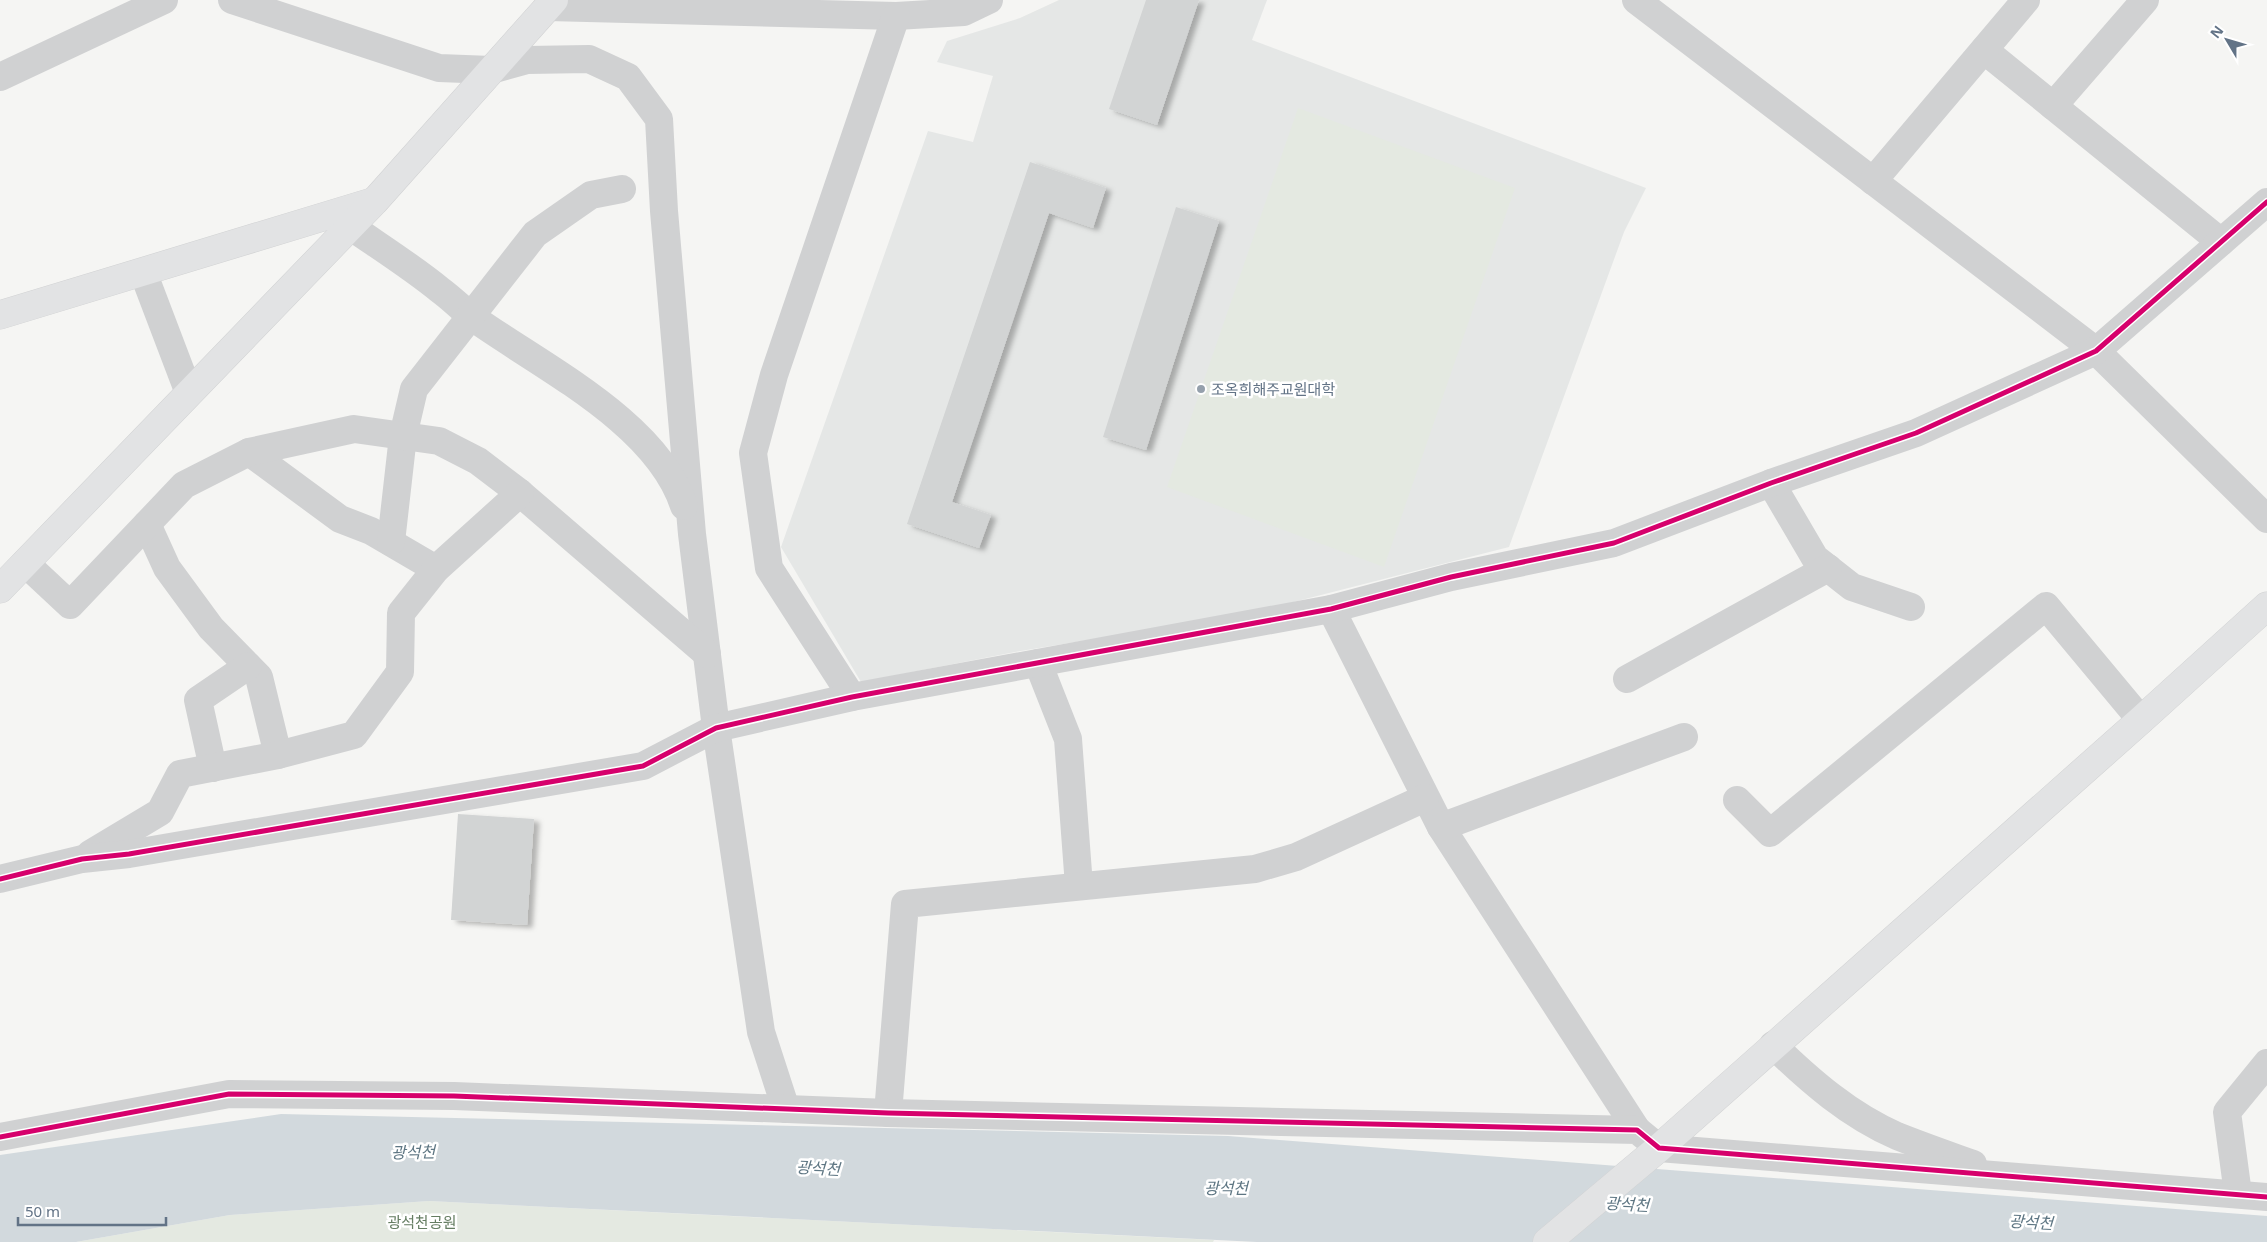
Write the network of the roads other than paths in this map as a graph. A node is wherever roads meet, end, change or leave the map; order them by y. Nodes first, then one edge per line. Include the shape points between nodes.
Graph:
1 (164, 0) edge
2 (232, 0) edge
3 (989, 0) edge
4 (1636, 0) edge
5 (2026, 0) edge
6 (2145, 0) edge
7 (551, 4) edge
8 (882, 10) edge
9 (1984, 50) junction
10 (491, 70) junction
11 (0, 78) edge
12 (2053, 106) junction
13 (1873, 181) junction
14 (622, 189) dead end
15 (374, 202) junction
16 (2267, 202) edge
17 (350, 226) junction
18 (2221, 242) junction
19 (143, 272) junction
20 (0, 315) edge
21 (471, 316) junction
22 (2096, 352) junction
23 (189, 392) junction
24 (403, 436) junction
25 (249, 452) junction
26 (1772, 483) junction
27 (520, 492) junction
28 (2267, 519) edge
29 (147, 524) junction
30 (692, 534) junction
31 (391, 542) junction
32 (25, 563) junction
33 (1828, 568) junction
34 (436, 569) junction
35 (0, 588) edge
36 (2267, 606) edge
37 (1911, 607) dead end
38 (1331, 609) junction
39 (707, 654) junction
40 (1038, 663) junction
41 (248, 666) junction
42 (1627, 679) dead end
43 (852, 698) junction
44 (2141, 720) junction
45 (716, 728) junction
46 (1684, 737) dead end
47 (278, 755) junction
48 (213, 768) junction
49 (1425, 798) junction
50 (1737, 800) dead end
51 (1441, 827) junction
52 (82, 859) junction
53 (0, 879) edge
54 (1079, 886) junction
55 (1773, 1045) junction
56 (2267, 1063) edge
57 (786, 1109) junction
58 (888, 1114) junction
59 (1636, 1130) junction
60 (0, 1137) edge
61 (1652, 1154) junction
62 (2003, 1175) junction
63 (2238, 1194) junction
64 (2267, 1196) edge
65 (1547, 1242) edge

1 - 11 street
2 - 10 street via 439,68
3 - 8 street via 964,12
4 - 13 street
5 - 9 street
6 - 12 street
7 - 8 street
7 - 10 main road
8 - 43 street via 753,453 769,568
9 - 12 street
9 - 13 street
10 - 15 main road
10 - 30 street via 527,60 589,59 628,77 659,118
12 - 18 street
13 - 22 street
14 - 21 street via 591,195 535,234
15 - 17 main road
15 - 19 main road
16 - 18 street
17 - 21 street via 440,289
17 - 23 main road
18 - 22 street
19 - 20 main road
19 - 23 street
21 - 24 street via 414,389
21 - 30 street via 600,402 645,444 678,487
22 - 26 street via 1916,434
22 - 28 street
23 - 32 main road
24 - 25 street via 354,429
24 - 27 street via 439,441 478,460
24 - 31 street
25 - 29 street via 184,485
25 - 31 street via 340,519
26 - 33 street via 1815,558
26 - 38 street via 1614,543 1451,577
27 - 34 street
27 - 39 street
29 - 32 street via 70,606
29 - 41 street via 167,568 211,628
30 - 39 street
31 - 34 street
32 - 35 main road
33 - 37 street via 1852,587
33 - 42 street
34 - 47 street via 401,613 400,672 354,735
36 - 44 main road
38 - 40 street
38 - 49 street
39 - 45 street
40 - 43 street
40 - 54 street via 1068,739
41 - 47 street via 260,677
41 - 48 street via 198,700
43 - 45 street
44 - 50 street via 2046,606 1770,833
44 - 55 main road
45 - 52 street via 643,766 129,854
45 - 57 street via 761,1032
46 - 51 street
47 - 48 street
48 - 52 street via 180,774 160,812
49 - 51 street
49 - 54 street via 1296,857 1255,869
51 - 59 street
52 - 53 street
54 - 58 street via 905,904
55 - 61 main road
55 - 62 street via 1811,1082 1852,1112 1896,1135
56 - 63 street via 2227,1112
57 - 58 street
57 - 60 street via 454,1096 230,1094
58 - 59 street
59 - 61 street
61 - 62 street
61 - 65 main road
62 - 63 street
63 - 64 street

